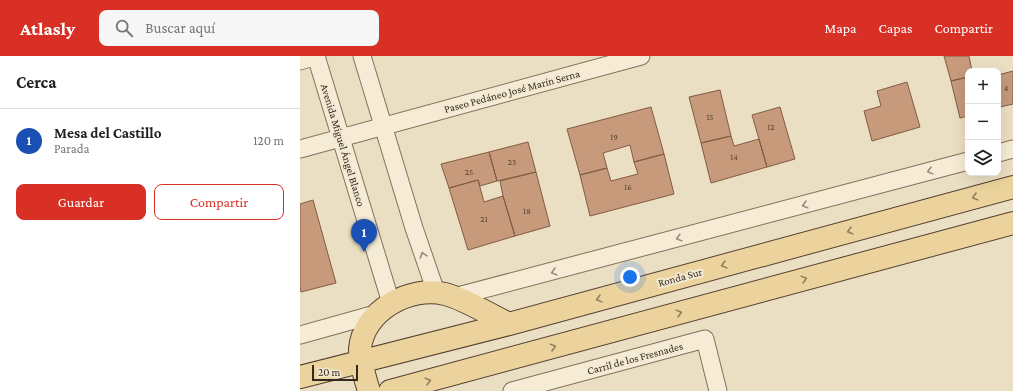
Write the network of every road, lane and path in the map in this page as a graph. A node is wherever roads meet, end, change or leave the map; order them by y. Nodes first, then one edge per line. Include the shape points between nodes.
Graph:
1 (316, 56) edge
2 (362, 56) edge
3 (641, 56) edge
4 (300, 61) edge
5 (383, 126) junction
6 (342, 138) junction
7 (1013, 148) edge
8 (300, 149) edge
9 (1001, 152) edge
10 (965, 162) edge
11 (1013, 187) edge
12 (1013, 223) edge
13 (445, 295) junction
14 (385, 308) junction
15 (509, 324) junction
16 (300, 335) edge
17 (361, 361) junction
18 (300, 377) edge
19 (369, 391) edge
20 (390, 391) edge
21 (512, 391) edge
22 (718, 391) edge

1 - 4 street
1 - 6 street, Avenida Miguel Ángel Blanco
2 - 5 street
3 - 5 street, Paseo Pedáneo José Marín Serna
5 - 6 street, Paseo Pedáneo José Marín Serna
13 -> 5 street
6 - 8 street, Paseo Pedáneo José Marín Serna
6 - 14 street, Avenida Miguel Ángel Blanco
7 - 9 street
10 -> 13 street
11 -> 15 main road, Ronda Sur
20 -> 12 main road
13 - 14 main road via 426,292 414,294
13 - 15 main road
14 - 16 street
14 - 17 main road via 368,325 360,349
15 - 17 main road, Ronda Sur
17 - 18 main road, Ronda Sur
17 - 19 main road
21 - 22 street, Carril de los Fresnades via 705,339

